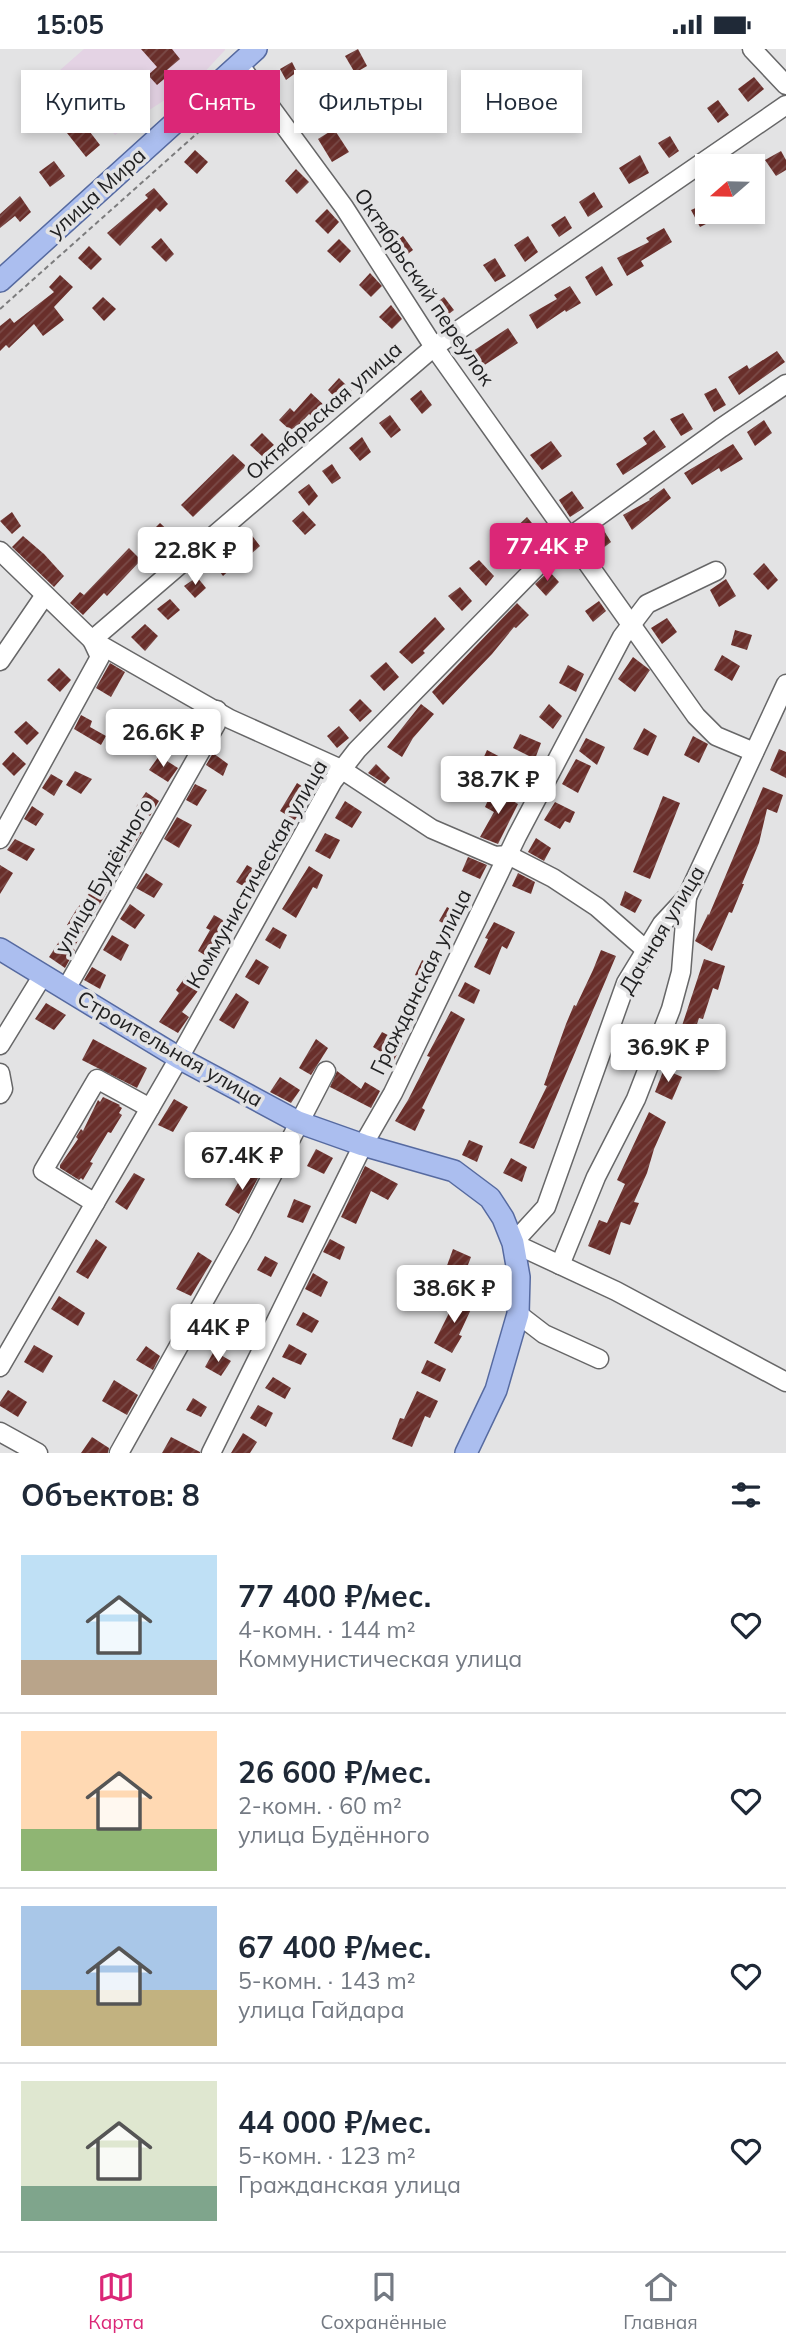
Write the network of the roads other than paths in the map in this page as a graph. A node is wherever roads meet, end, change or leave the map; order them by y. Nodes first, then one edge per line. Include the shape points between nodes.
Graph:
1 (256, 49) edge
2 (752, 49) edge
3 (246, 70) edge
4 (786, 85) edge
5 (786, 105) edge
6 (280, 120) edge
7 (173, 133) edge
8 (0, 281) edge
9 (434, 347) junction
10 (786, 384) edge
11 (570, 536) junction
12 (0, 551) edge
13 (716, 571) dead end
14 (45, 595) junction
15 (632, 624) junction
16 (92, 640) junction
17 (0, 661) edge
18 (786, 684) edge
19 (217, 710) junction
20 (754, 752) junction
21 (341, 769) junction
22 (0, 839) edge
23 (508, 855) junction
24 (687, 897) junction
25 (0, 949) edge
26 (646, 950) junction
27 (43, 975) junction
28 (66, 989) junction
29 (0, 1045) edge
30 (179, 1058) junction
31 (326, 1071) dead end
32 (0, 1073) edge
33 (0, 1094) edge
34 (150, 1108) junction
35 (298, 1122) junction
36 (363, 1145) junction
37 (95, 1203) junction
38 (513, 1243) junction
39 (560, 1265) junction
40 (518, 1314) junction
41 (599, 1359) dead end
42 (0, 1367) edge
43 (786, 1382) edge
44 (0, 1432) edge
45 (38, 1453) edge
46 (119, 1453) edge
47 (211, 1453) edge
48 (466, 1453) edge

1 - 3 main road, улица Мира
2 - 4 street
5 - 9 street, Октябрьская улица
6 - 9 street, Октябрьский переулок via 344,207
7 - 8 main road, улица Мира
9 - 11 street, Октябрьский переулок
9 - 16 street, Октябрьская улица
10 - 11 street, Коммунистическая улица
11 - 15 street, Октябрьский переулок
11 - 21 street, Коммунистическая улица
12 - 14 street
13 - 15 street, Гражданская улица via 647,604
14 - 16 street
14 - 17 street
15 - 20 street via 696,716 716,736
15 - 23 street, Гражданская улица
16 - 19 street
16 - 22 street via 100,657
18 - 20 street, Дачная улица
19 - 21 street
19 - 28 street, улица Будённого via 216,724
20 - 24 street, Дачная улица
21 - 23 street via 432,829 495,856
21 - 30 street, Коммунистическая улица
23 - 26 street via 597,907
23 - 36 street, Гражданская улица via 393,1093
24 - 26 street, Дачная улица
24 - 39 street via 681,972 671,1009 636,1099 596,1177
25 - 27 main road, Строительная улица
26 - 38 street, Дачная улица via 626,983 546,1207
27 - 28 main road, Строительная улица
27 - 29 street
28 - 30 main road, Строительная улица
30 - 34 street, Коммунистическая улица
30 - 35 main road, Строительная улица
31 - 35 street
32 - 33 street
34 - 37 street, Коммунистическая улица
34 - 37 street via 97,1079 43,1171
35 - 36 main road, Строительная улица
35 - 46 street via 242,1233
36 - 38 main road, Строительная улица via 454,1171 489,1198
36 - 47 street, Гражданская улица
37 - 42 street, Коммунистическая улица
38 - 39 street
38 - 40 main road via 519,1277
39 - 43 street
40 - 41 street via 544,1334
40 - 48 main road via 496,1390
44 - 45 street

